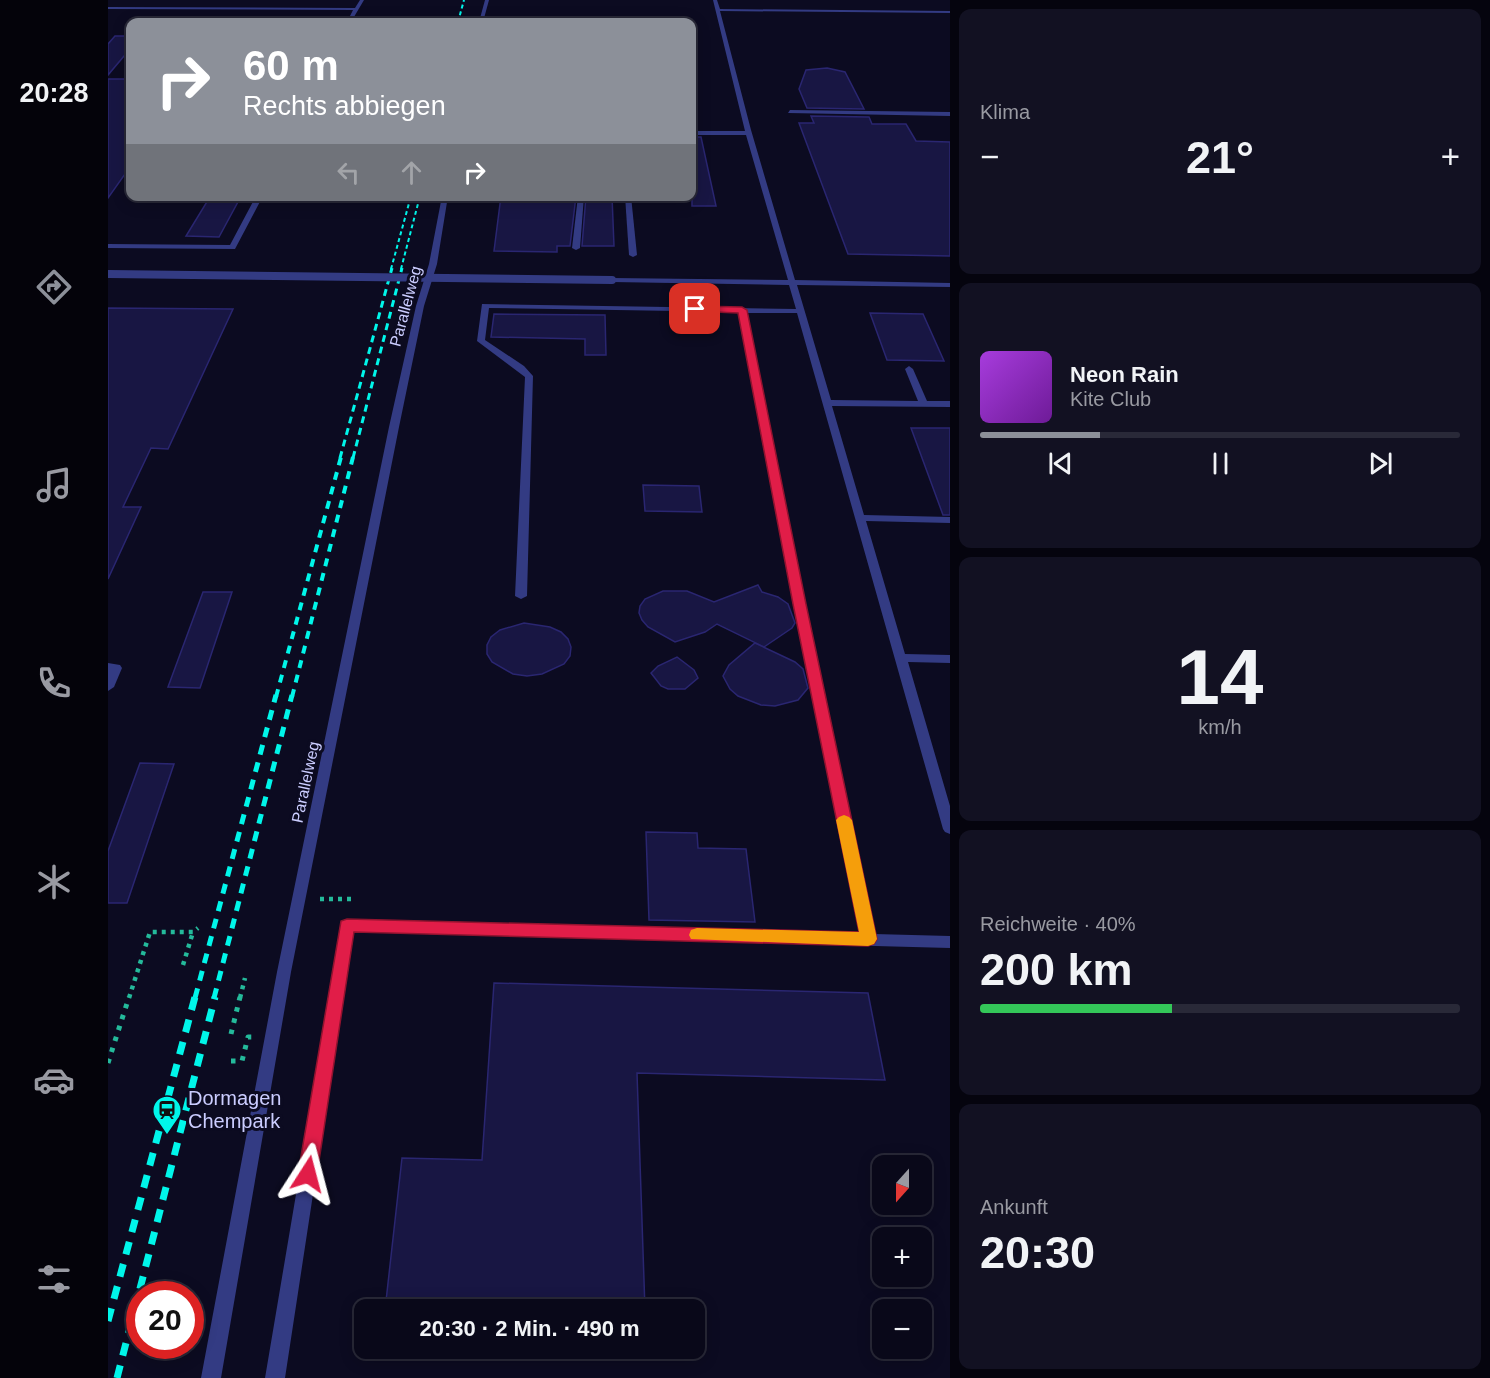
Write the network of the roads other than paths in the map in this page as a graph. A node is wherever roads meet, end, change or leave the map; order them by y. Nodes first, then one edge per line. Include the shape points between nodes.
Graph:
1 (189, 0) edge
2 (362, 0) edge
3 (486, 0) edge
4 (715, 0) edge
5 (182, 8) junction
6 (109, 9) edge
7 (356, 9) junction
8 (717, 10) junction
9 (950, 12) edge
10 (351, 18) edge
11 (482, 18) edge
12 (790, 112) dead end
13 (950, 114) edge
14 (696, 133) edge
15 (749, 133) junction
16 (257, 201) edge
17 (444, 201) edge
18 (581, 201) edge
19 (628, 201) edge
20 (108, 246) edge
21 (576, 248) dead end
22 (633, 255) dead end
23 (108, 274) edge
24 (793, 283) junction
25 (950, 285) edge
26 (742, 310) junction
27 (801, 311) junction
28 (909, 369) dead end
29 (828, 403) junction
30 (924, 404) junction
31 (950, 404) edge
32 (860, 518) junction
33 (950, 520) edge
34 (521, 596) dead end
35 (900, 658) junction
36 (950, 659) edge
37 (108, 668) edge
38 (108, 687) edge
39 (950, 829) edge
40 (868, 939) junction
41 (950, 942) edge
42 (211, 1378) edge
43 (275, 1378) edge

1 - 5 street
2 - 7 street
3 - 11 street
4 - 8 street
5 - 6 street
5 - 7 street
7 - 10 street
8 - 9 street
8 - 15 street
12 - 13 street
14 - 15 street
15 - 24 street
16 - 20 street via 232,247
17 - 42 street, Parallelweg via 434,264 420,306 394,427 286,961
18 - 21 street
19 - 22 street
23 - 24 street, bridge
24 - 25 street
24 - 27 street
26 - 27 street
26 - 34 street via 485,306 481,341 529,376
26 - 40 street
27 - 29 street
28 - 30 street
29 - 30 street
29 - 32 street
30 - 31 street
32 - 33 street
32 - 35 street
35 - 36 street
35 - 39 street
37 - 38 street via 116,668
40 - 41 street
40 - 43 street via 347,926

